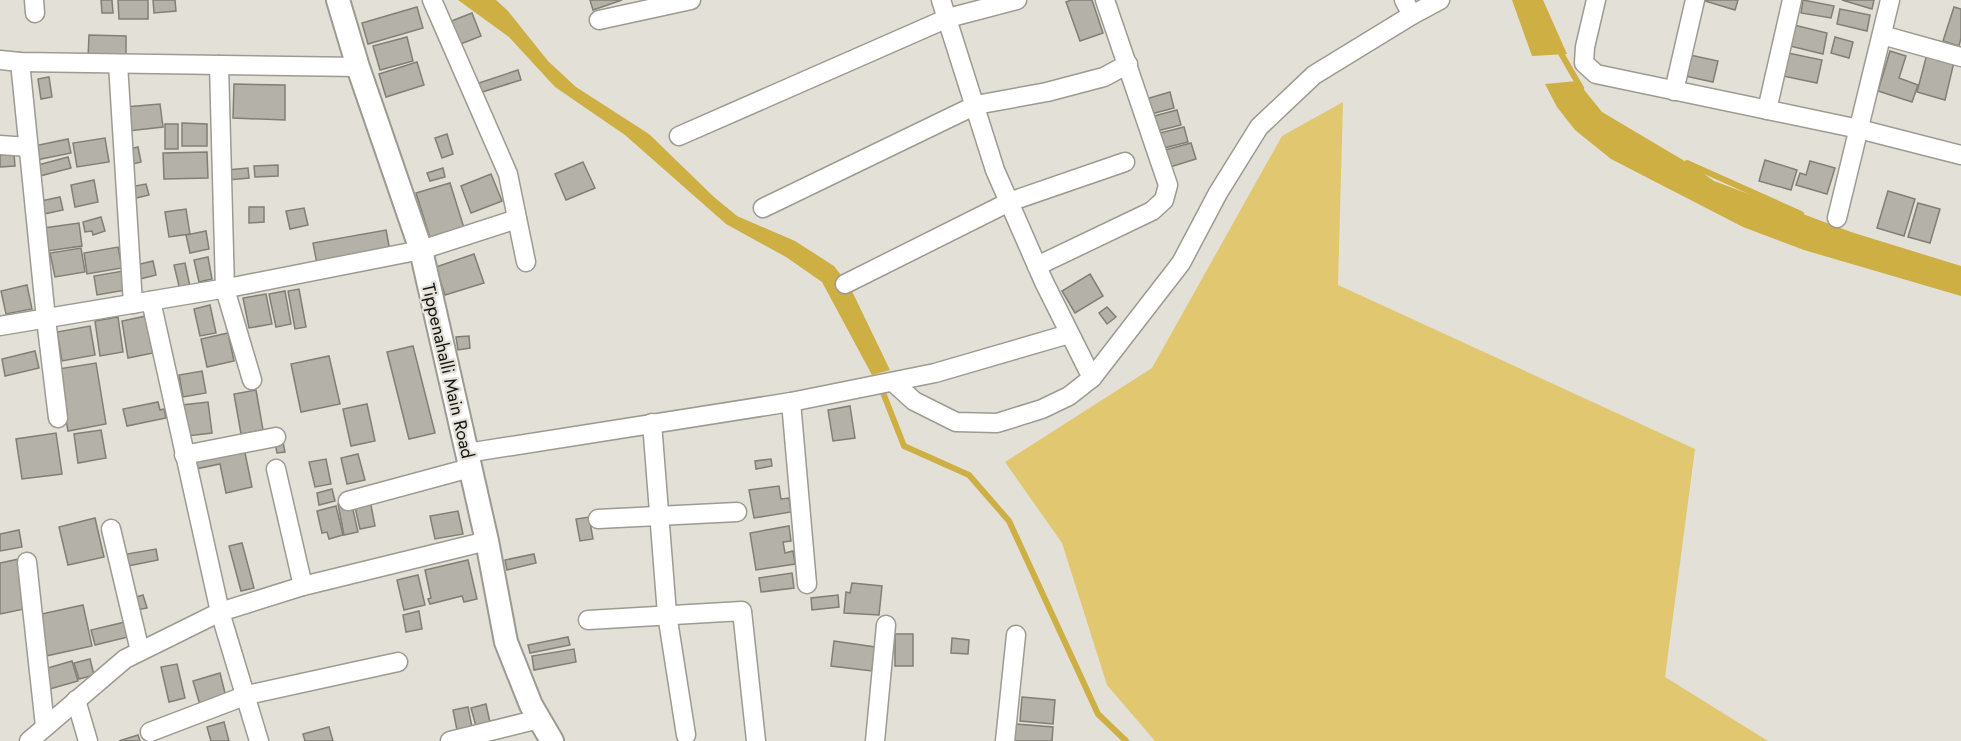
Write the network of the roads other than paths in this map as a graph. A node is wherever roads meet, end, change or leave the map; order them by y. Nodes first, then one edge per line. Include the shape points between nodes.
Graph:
1 (338, 0) edge
2 (432, 0) edge
3 (691, 0) edge
4 (941, 0) edge
5 (1017, 0) edge
6 (1105, 0) edge
7 (1440, 0) edge
8 (1596, 0) edge
9 (1695, 0) edge
10 (1791, 0) edge
11 (1890, 0) edge
12 (1408, 8) edge
13 (948, 18) junction
14 (599, 21) dead end
15 (1882, 35) junction
16 (1961, 57) edge
17 (0, 60) edge
18 (20, 62) junction
19 (118, 64) junction
20 (1128, 64) junction
21 (219, 65) junction
22 (358, 67) junction
23 (1674, 91) junction
24 (976, 105) junction
25 (1767, 110) junction
26 (1859, 129) junction
27 (679, 136) dead end
28 (0, 145) edge
29 (28, 147) junction
30 (1961, 155) edge
31 (1125, 162) dead end
32 (1009, 202) junction
33 (764, 208) dead end
34 (1837, 218) dead end
35 (517, 219) junction
36 (420, 250) junction
37 (526, 262) dead end
38 (1037, 266) junction
39 (845, 284) dead end
40 (225, 289) junction
41 (142, 303) junction
42 (46, 319) junction
43 (0, 326) edge
44 (1068, 334) junction
45 (1092, 378) junction
46 (252, 380) dead end
47 (887, 383) junction
48 (791, 402) junction
49 (58, 418) dead end
50 (652, 423) junction
51 (276, 437) dead end
52 (184, 455) junction
53 (468, 460) junction
54 (276, 469) dead end
55 (348, 501) dead end
56 (737, 512) dead end
57 (659, 517) junction
58 (598, 519) dead end
59 (111, 529) dead end
60 (486, 541) junction
61 (27, 562) dead end
62 (807, 584) dead end
63 (303, 586) junction
64 (220, 612) junction
65 (667, 614) junction
66 (588, 620) dead end
67 (886, 625) dead end
68 (1016, 634) dead end
69 (140, 651) junction
70 (398, 662) dead end
71 (247, 695) junction
72 (76, 700) junction
73 (539, 718) junction
74 (45, 726) junction
75 (150, 732) dead end
76 (686, 735) dead end
77 (29, 741) edge
78 (88, 741) edge
79 (259, 741) edge
80 (450, 741) edge
81 (552, 741) edge
82 (756, 741) edge
83 (875, 741) edge
84 (1005, 741) edge

1 - 22 street, Tippenahalli Main Road
2 - 35 street via 508,174
3 - 14 street
4 - 13 street
5 - 13 street
6 - 20 street
7 - 12 street
8 - 23 street via 1584,63 1596,74
9 - 23 street
10 - 25 street
11 - 15 street
12 - 45 street via 1314,75 1259,127 1181,263
13 - 24 street
13 - 27 street
15 - 16 street
15 - 26 street
17 - 18 street
18 - 19 street
18 - 29 street
19 - 21 street
19 - 41 street
20 - 24 street via 1104,77
20 - 38 street via 1168,185 1164,200 1152,211
21 - 22 street
21 - 40 street
22 - 36 street, Tippenahalli Main Road
23 - 25 street
24 - 32 street
24 - 33 street
25 - 26 street
26 - 30 street
26 - 34 street
28 - 29 street
29 - 42 street
31 - 32 street
32 - 38 street
32 - 39 street
35 - 36 street
35 - 37 street
36 - 40 street
36 - 53 street, Tippenahalli Main Road
38 - 44 street
40 - 41 street
40 - 46 street
41 - 42 street
41 - 52 street
42 - 43 street
42 - 49 street
44 - 45 street
44 - 47 street
45 - 47 street via 1069,396 1042,409 997,423 956,422
47 - 48 street
48 - 50 street
48 - 62 street
50 - 53 street
50 - 57 street
51 - 52 street
52 - 64 street
53 - 55 street
53 - 60 street, Tippenahalli Main Road
54 - 63 street
56 - 57 street
57 - 58 street
57 - 65 street
59 - 69 street
60 - 63 street
60 - 73 street, Tippenahalli Main Road via 506,642
61 - 74 street
63 - 64 street
64 - 69 street
64 - 71 street
65 - 66 street
65 - 76 street
65 - 82 street via 742,612
67 - 83 street
68 - 84 street
69 - 72 street
70 - 71 street
71 - 75 street
71 - 79 street
72 - 74 street
72 - 78 street
73 - 80 street
73 - 81 street, Tippenahalli Main Road
74 - 77 street

